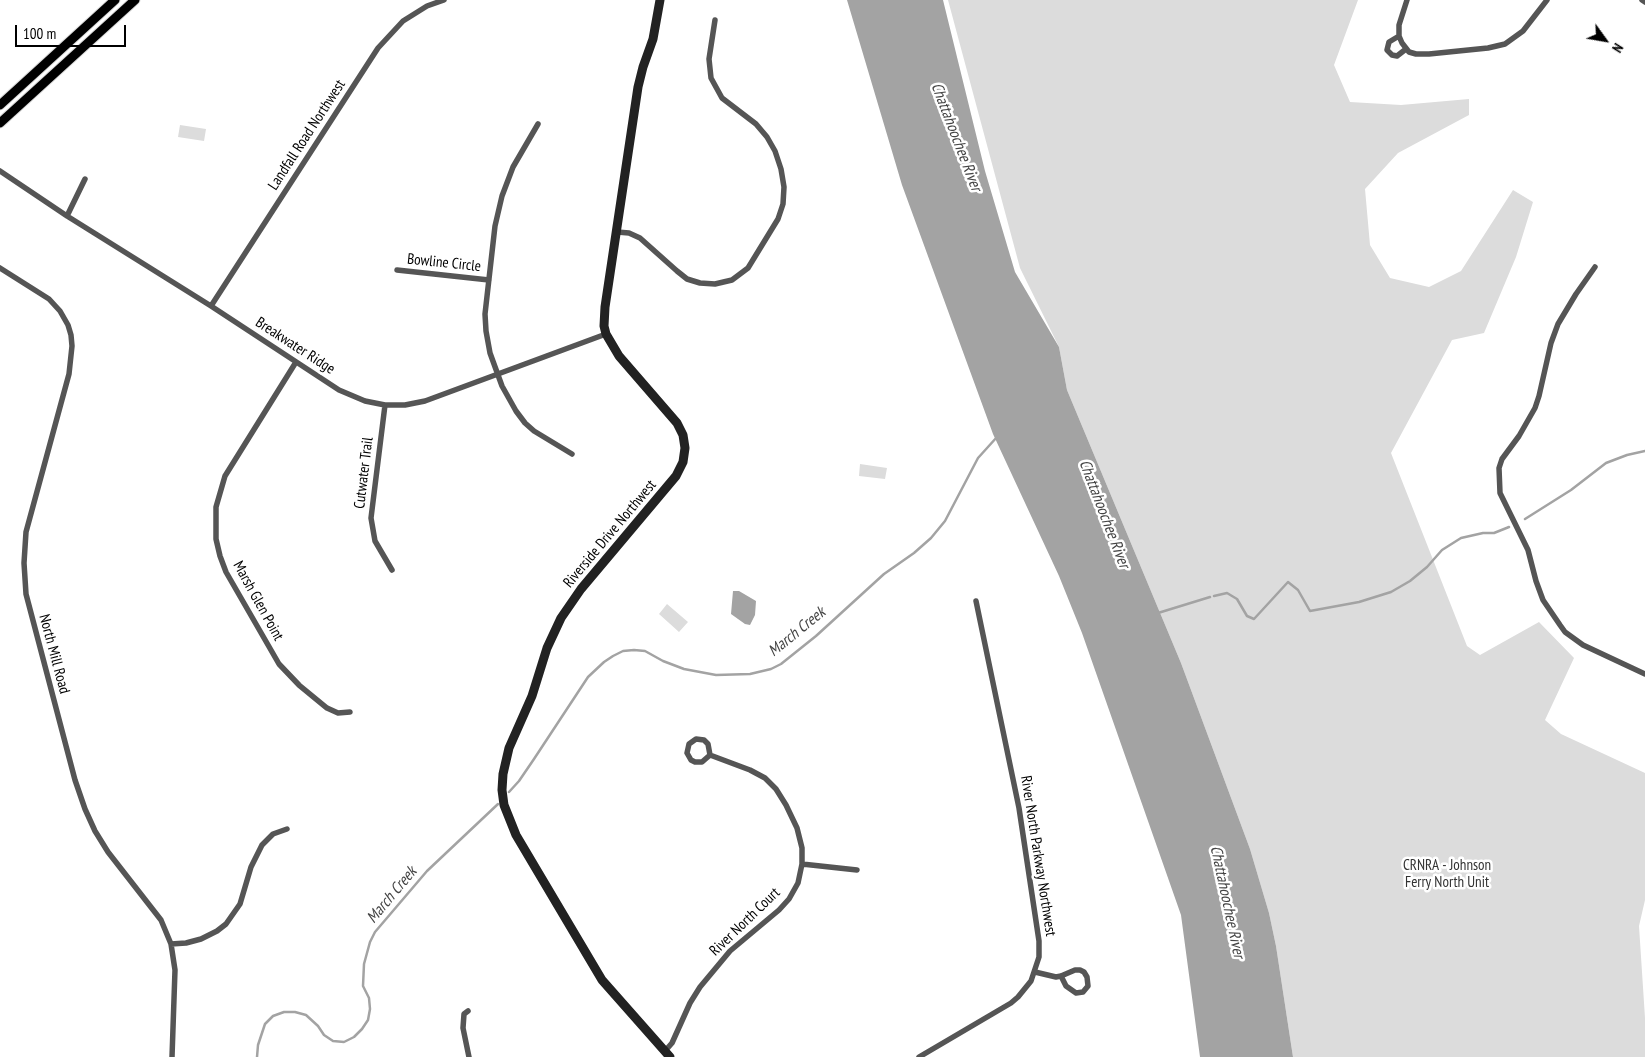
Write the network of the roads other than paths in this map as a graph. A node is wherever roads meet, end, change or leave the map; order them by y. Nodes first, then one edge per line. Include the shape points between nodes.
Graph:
1 (116, 0) edge
2 (135, 0) edge
3 (444, 0) edge
4 (660, 0) edge
5 (1407, 0) edge
6 (1547, 0) edge
7 (715, 20) dead end
8 (1399, 36) junction
9 (1406, 49) junction
10 (0, 105) edge
11 (0, 123) edge
12 (538, 124) dead end
13 (0, 171) edge
14 (85, 179) dead end
15 (67, 216) junction
16 (617, 232) junction
17 (1595, 267) dead end
18 (0, 268) edge
19 (397, 270) dead end
20 (489, 280) junction
21 (211, 306) junction
22 (606, 334) junction
23 (296, 362) junction
24 (498, 374) junction
25 (385, 404) junction
26 (572, 454) dead end
27 (392, 570) dead end
28 (976, 601) dead end
29 (1645, 674) edge
30 (350, 712) dead end
31 (710, 755) junction
32 (287, 829) dead end
33 (802, 864) junction
34 (857, 870) dead end
35 (171, 944) junction
36 (1035, 972) junction
37 (1062, 976) junction
38 (468, 1011) dead end
39 (667, 1054) edge
40 (172, 1057) edge
41 (469, 1057) edge
42 (919, 1057) edge

1 - 10 main road
2 - 11 main road
3 - 21 street, Landfall Road Northwest via 403,21 378,48
4 - 16 street via 653,40 638,87
5 - 8 street
6 - 9 street via 1522,31 1497,46 1429,54 1416,54
7 - 16 street via 709,59 711,78 722,98 756,124 775,150 784,187 778,219 748,268 732,280 714,284 687,278 676,272 640,238
8 - 9 street
8 - 9 street via 1389,42 1389,53 1397,56
12 - 20 street via 513,166 502,196
13 - 15 street, Breakwater Ridge
14 - 15 street
15 - 21 street, Breakwater Ridge
16 - 22 street via 605,307
17 - 29 street via 1558,324 1535,408 1502,459 1500,493 1528,550 1543,600 1560,626 1583,645
18 - 35 street, North Mill Road via 49,299 68,326 72,346 69,374 26,532 24,563 31,614 85,809 108,852 161,920
19 - 20 street, Bowline Circle
20 - 24 street via 486,331
21 - 23 street, Breakwater Ridge
22 - 24 street, Breakwater Ridge
22 - 39 street, Riverside Drive Northwest via 620,356 678,423 685,448 683,462 676,476 581,589 561,618 509,748 502,790 504,805 516,835 602,980
23 - 25 street, Breakwater Ridge via 346,394
23 - 30 street, Marsh Glen Point via 225,476 216,507 216,540 226,572 279,664 327,708 338,713
24 - 25 street, Breakwater Ridge via 425,401
24 - 26 street via 508,399 525,423
25 - 27 street, Cutwater Trail via 370,518 376,541
28 - 36 street, River North Parkway Northwest via 1020,818 1039,941
31 - 31 street, River North Court via 702,762 691,760 687,753 689,744 696,739 704,740
31 - 33 street, River North Court via 750,770 776,789 797,828
32 - 35 street via 272,834 262,845 251,867 240,904 226,924 202,938
33 - 34 street
33 - 39 street, River North Court via 798,882 789,899 730,951 700,986
35 - 40 street, North Mill Road via 175,970
36 - 37 street
36 - 42 street, River North Parkway Northwest via 1011,1003
37 - 37 street via 1080,970 1087,977 1088,986 1076,993 1066,986
38 - 41 street via 464,1014 463,1028

